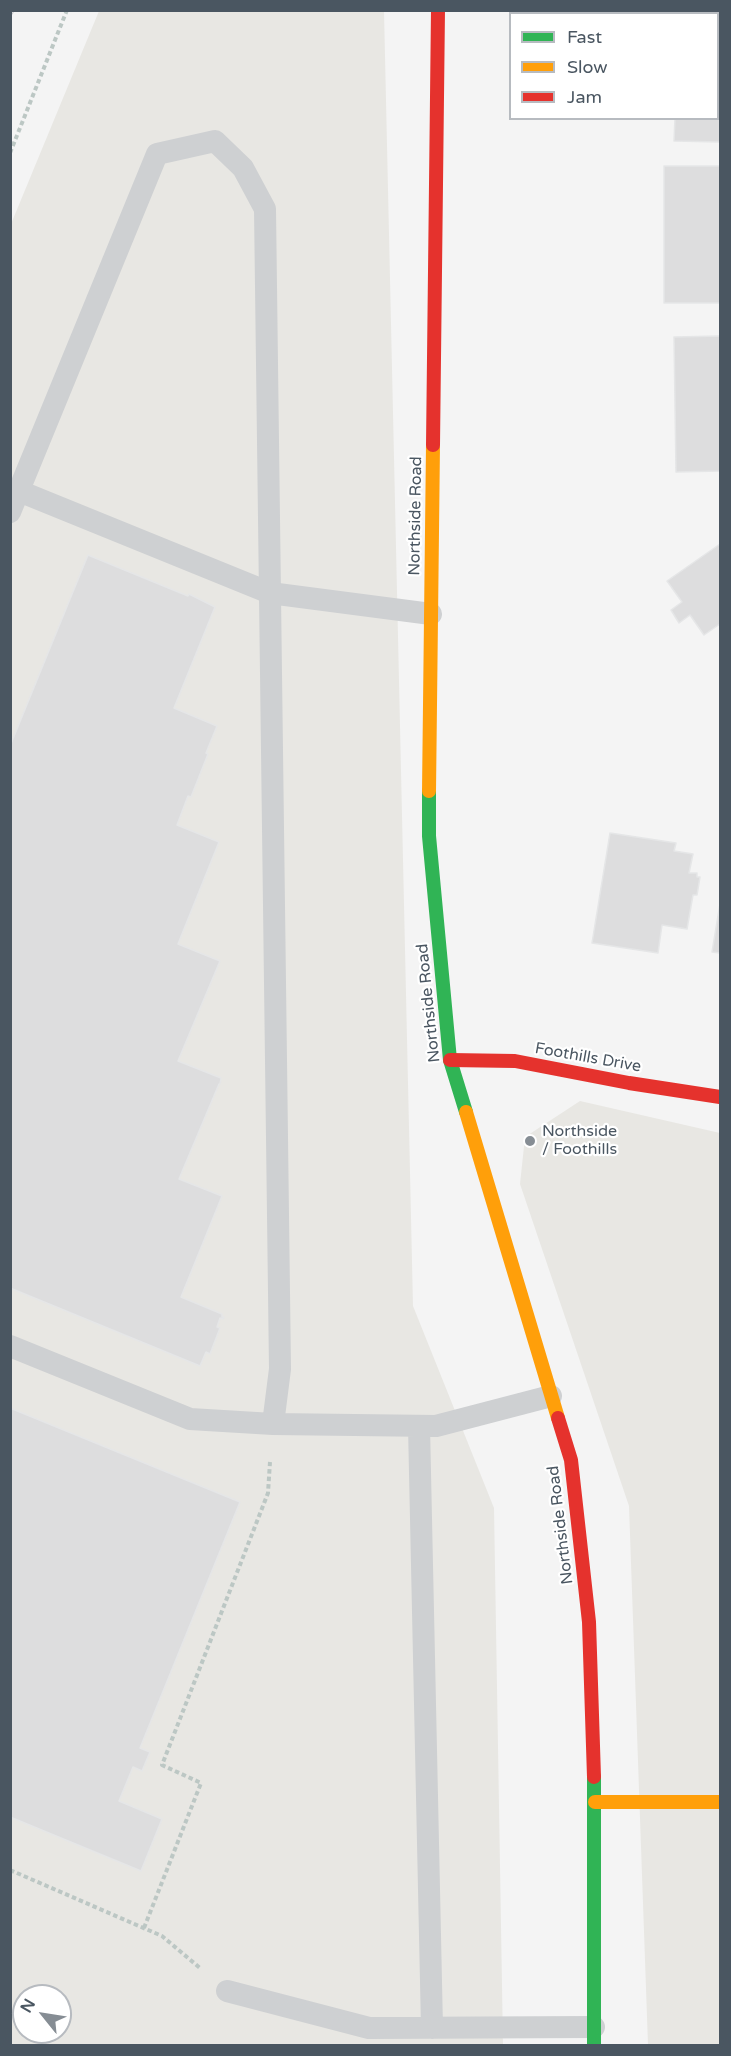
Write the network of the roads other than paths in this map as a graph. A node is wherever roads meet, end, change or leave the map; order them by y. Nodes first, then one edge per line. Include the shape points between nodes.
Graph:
1 (438, 10) edge
2 (19, 491) junction
3 (10, 512) edge
4 (270, 593) junction
5 (431, 614) junction
6 (450, 1060) junction
7 (720, 1097) edge
8 (10, 1346) edge
9 (551, 1396) junction
10 (273, 1424) junction
11 (419, 1426) junction
12 (595, 1802) junction
13 (720, 1802) edge
14 (227, 1991) road end
15 (432, 2028) junction
16 (594, 2036) edge

1 - 5 street, Northside Road
2 - 3 lane
2 - 4 lane
2 - 4 lane via 157,154 215,141 243,168 265,209
4 - 5 lane
4 - 10 lane via 280,1369
5 - 6 street, Northside Road via 429,836
6 - 7 street, Foothills Drive via 515,1061
6 - 9 street, Northside Road
8 - 10 lane via 190,1419
9 - 11 lane via 436,1426
9 - 12 street, Northside Road via 572,1460 589,1622
10 - 11 lane
11 - 15 lane
12 - 13 street
12 - 16 street, Northside Road
14 - 15 lane via 369,2028
15 - 16 lane

